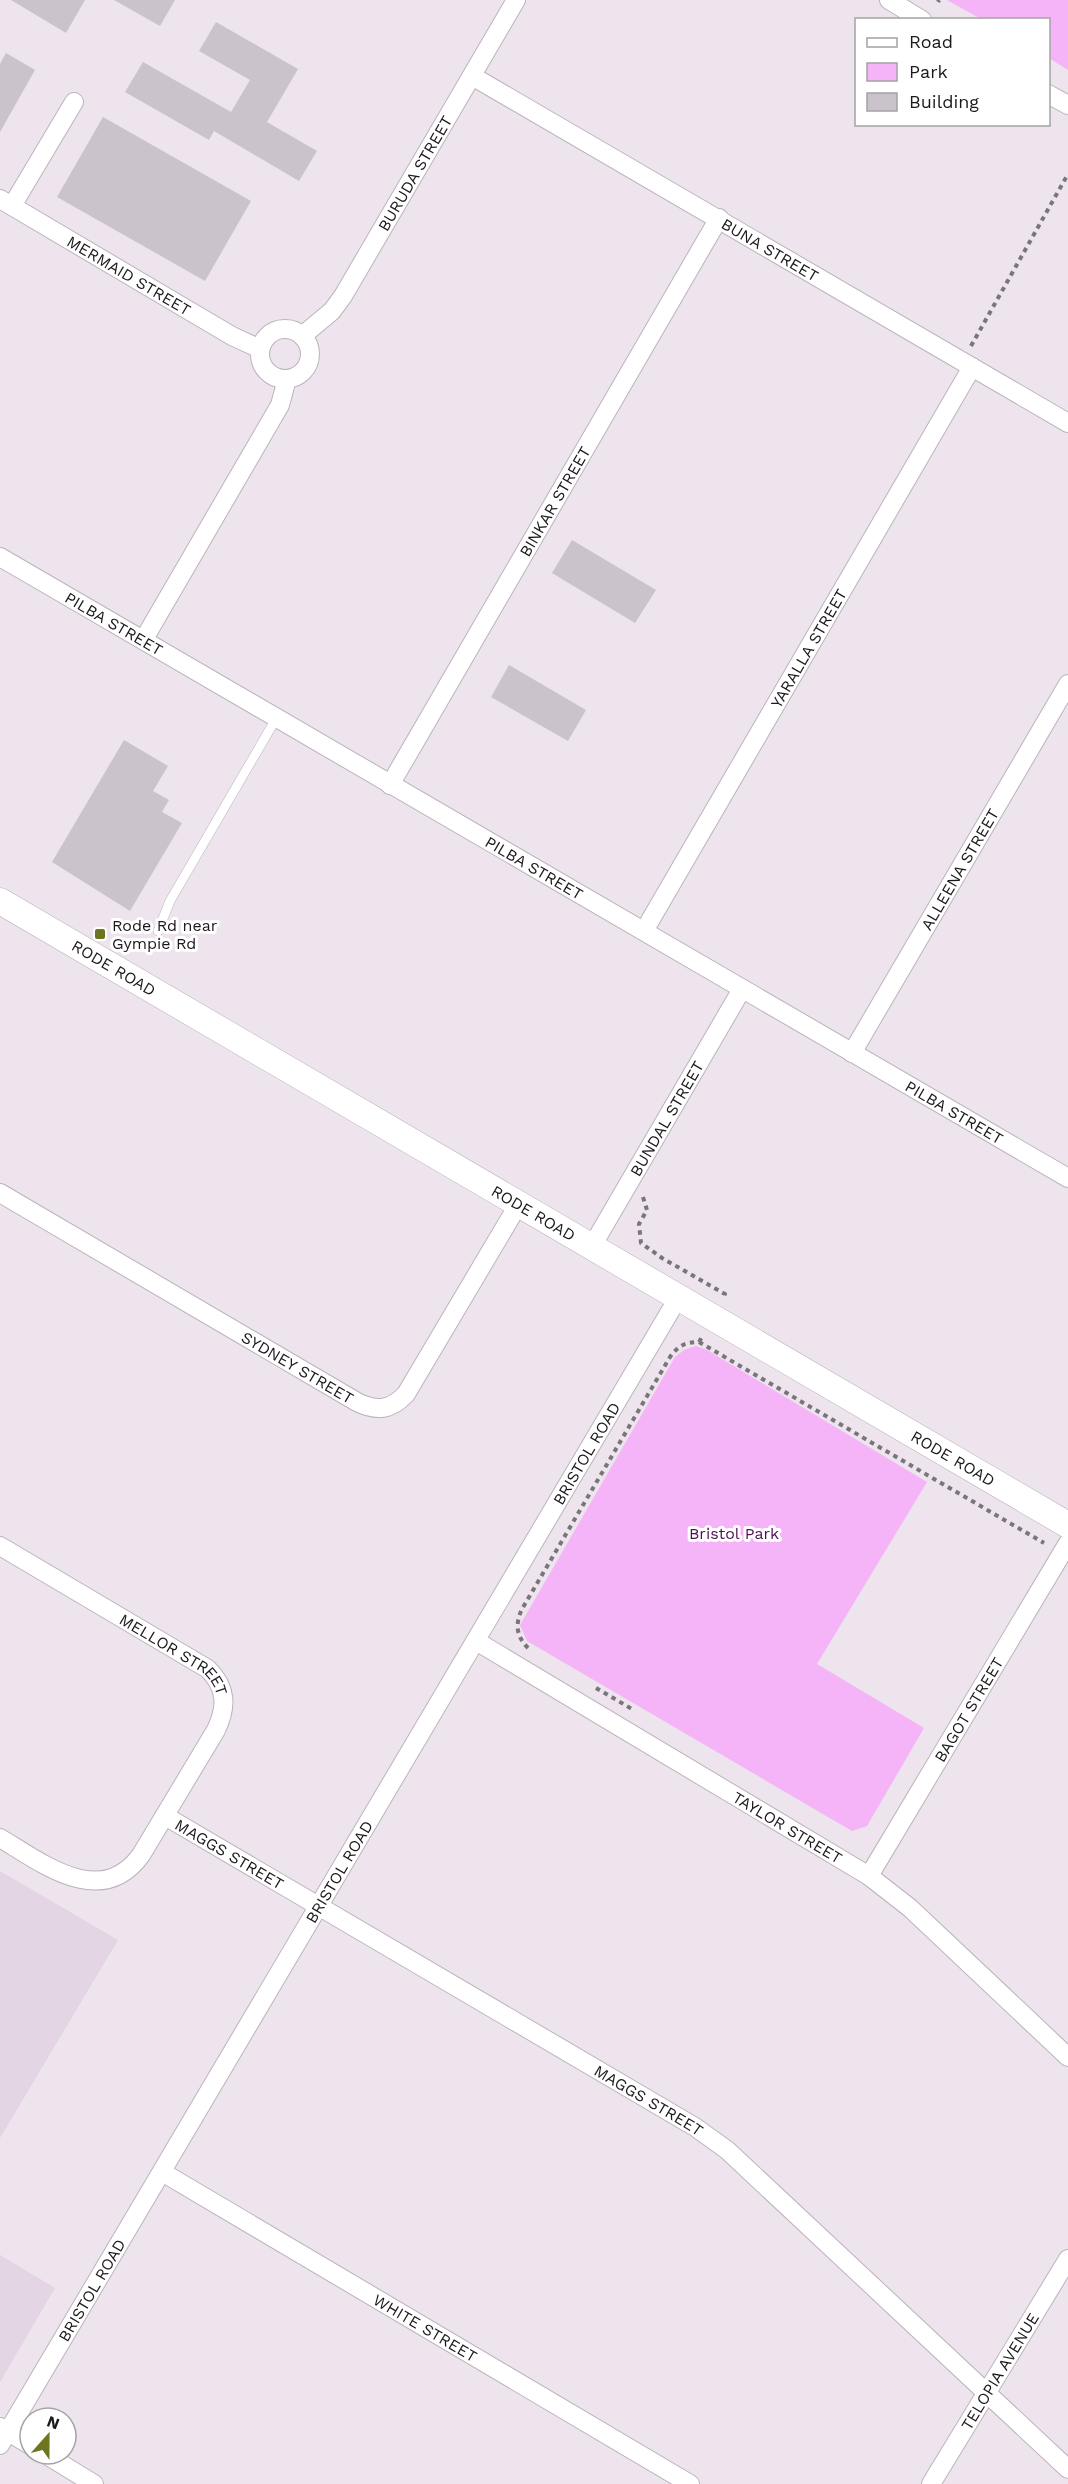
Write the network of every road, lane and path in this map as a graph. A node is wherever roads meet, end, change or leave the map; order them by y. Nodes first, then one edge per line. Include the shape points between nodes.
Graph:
1 (516, 0) edge
2 (889, 0) edge
3 (919, 18) edge
4 (472, 76) junction
5 (1050, 94) edge
6 (74, 102) dead end
7 (1068, 105) edge
8 (1068, 174) edge
9 (6, 202) edge
10 (719, 218) junction
11 (302, 336) junction
12 (260, 348) junction
13 (967, 364) junction
14 (287, 379) junction
15 (1068, 423) edge
16 (0, 557) edge
17 (144, 639) junction
18 (1068, 684) edge
19 (277, 717) junction
20 (390, 785) junction
21 (0, 901) edge
22 (158, 931) dead end
23 (644, 931) junction
24 (742, 989) junction
25 (852, 1053) junction
26 (635, 1172) junction
27 (1068, 1178) edge
28 (0, 1193) edge
29 (518, 1204) junction
30 (591, 1248) junction
31 (678, 1298) junction
32 (722, 1301) dead end
33 (703, 1334) dead end
34 (699, 1342) junction
35 (1068, 1525) edge
36 (1044, 1543) dead end
37 (1068, 1543) edge
38 (0, 1546) edge
39 (476, 1641) junction
40 (532, 1651) dead end
41 (592, 1686) dead end
42 (620, 1727) junction
43 (165, 1816) junction
44 (0, 1838) edge
45 (869, 1876) junction
46 (319, 1907) junction
47 (1068, 2057) edge
48 (162, 2172) junction
49 (1068, 2259) edge
50 (987, 2392) junction
51 (3, 2434) edge
52 (18, 2440) edge
53 (65, 2466) edge
54 (1068, 2469) edge
55 (94, 2484) edge
56 (690, 2484) edge
57 (931, 2484) edge

1 - 4 street, BURUDA STREET
2 - 3 street
4 - 10 street, BUNA STREET
4 - 11 street, BURUDA STREET via 338,304
5 - 7 street
6 - 9 street
8 - 13 path
9 - 12 street, MERMAID STREET via 232,336
10 - 13 street, BUNA STREET
10 - 20 street, BINKAR STREET
11 - 12 street via 277,331
11 - 14 street via 309,350 307,366
12 - 14 street via 266,371
13 - 15 street, BUNA STREET
13 - 23 street, YARALLA STREET
14 - 17 street via 280,405
16 - 17 street, PILBA STREET
17 - 19 street, PILBA STREET
18 - 25 street, ALLEENA STREET
19 - 20 street, PILBA STREET
19 - 22 lane via 170,901
20 - 23 street, PILBA STREET
21 - 29 main road, RODE ROAD
23 - 24 street, PILBA STREET
24 - 25 street, PILBA STREET
24 - 26 street, BUNDAL STREET
25 - 27 street, PILBA STREET
26 - 30 street, BUNDAL STREET
26 - 32 path via 647,1210 639,1224 642,1243 725,1294
28 - 29 street, SYDNEY STREET via 357,1402 381,1409 392,1406 406,1394
29 - 30 main road, RODE ROAD
30 - 31 main road, RODE ROAD
31 - 35 main road, RODE ROAD
31 - 39 street, BRISTOL ROAD
33 - 34 path
34 - 36 path
34 - 40 path via 681,1345 670,1357 522,1609 518,1633
37 - 45 street, BAGOT STREET
38 - 43 street, MELLOR STREET via 197,1661 217,1677 225,1703 222,1717
39 - 42 street, TAYLOR STREET
39 - 46 street, BRISTOL ROAD
41 - 42 path via 632,1709
42 - 45 street, TAYLOR STREET
43 - 44 street, MELLOR STREET via 134,1865 104,1880 66,1875
43 - 46 street, MAGGS STREET
45 - 47 street, TAYLOR STREET via 910,1908
46 - 48 street, BRISTOL ROAD
46 - 50 street, MAGGS STREET via 685,2121 727,2150
48 - 51 street, BRISTOL ROAD
48 - 56 street, WHITE STREET
49 - 50 street, TELOPIA AVENUE
50 - 54 street, MAGGS STREET
50 - 57 street, TELOPIA AVENUE
51 - 52 street
53 - 55 street

